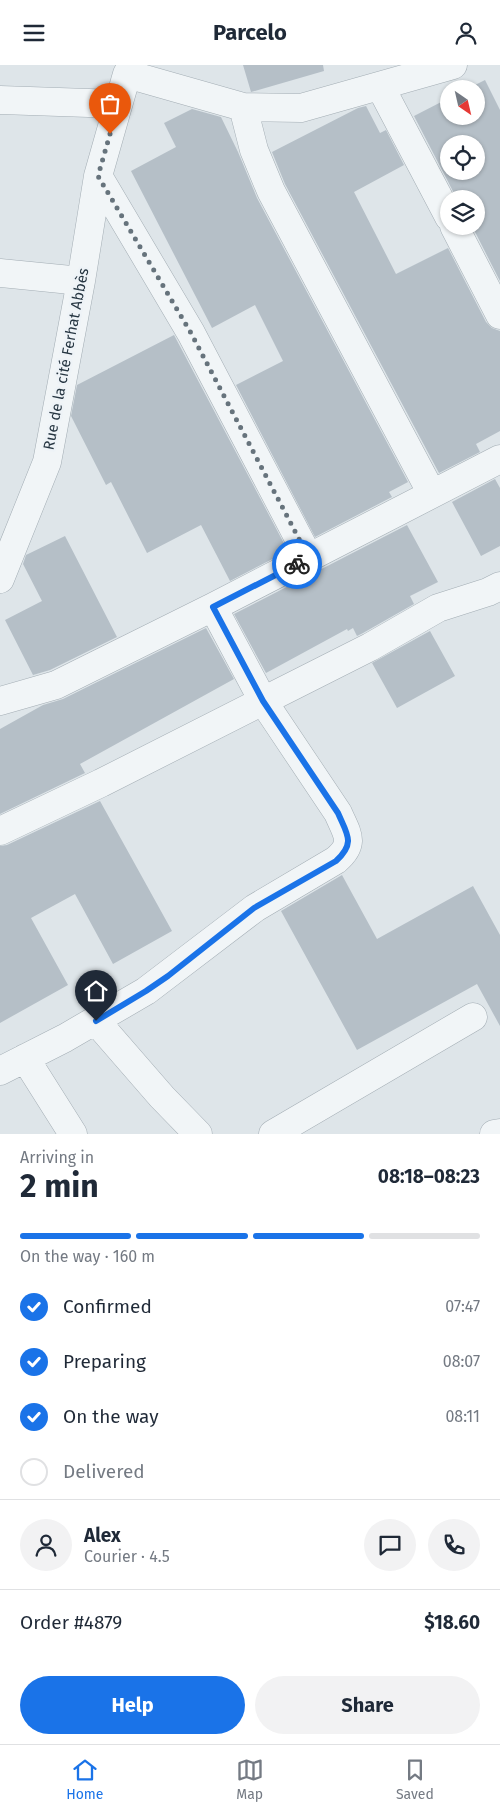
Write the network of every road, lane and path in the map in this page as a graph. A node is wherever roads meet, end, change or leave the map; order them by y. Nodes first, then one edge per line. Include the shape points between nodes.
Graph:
1 (453, 65) edge
2 (130, 70) edge
3 (380, 86) junction
4 (0, 100) edge
5 (118, 104) junction
6 (243, 107) junction
7 (98, 176) junction
8 (440, 200) edge
9 (459, 235) edge
10 (0, 273) edge
11 (81, 281) junction
12 (500, 315) edge
13 (500, 459) edge
14 (432, 494) junction
15 (309, 558) junction
16 (0, 579) edge
17 (500, 587) edge
18 (213, 607) junction
19 (0, 701) edge
20 (263, 701) junction
21 (0, 831) edge
22 (474, 1017) dead end
23 (96, 1021) junction
24 (25, 1058) junction
25 (0, 1071) edge
26 (500, 1133) edge
27 (72, 1134) edge
28 (198, 1134) edge
29 (273, 1134) edge
30 (494, 1134) edge

1 - 3 street
2 - 5 street, Rue de la cité Ferhat Abbès
2 - 6 street
3 - 6 street via 301,108
3 - 8 street
4 - 5 street
5 - 7 street, Rue de la cité Ferhat Abbès
6 - 14 street via 254,150 271,191
7 - 11 street, Rue de la cité Ferhat Abbès
7 - 15 street via 191,333
9 - 12 street
10 - 11 street
11 - 16 street, Rue de la cité Ferhat Abbès via 47,462
13 - 14 street
14 - 15 street
15 - 18 street
17 - 20 street via 438,608 370,647
18 - 19 street via 56,685
18 - 20 street
20 - 21 street
20 - 23 street via 338,813 346,831 346,851 336,861 254,908 168,976
22 - 29 street
23 - 24 street
23 - 28 street
24 - 25 street
24 - 27 street
26 - 30 street

